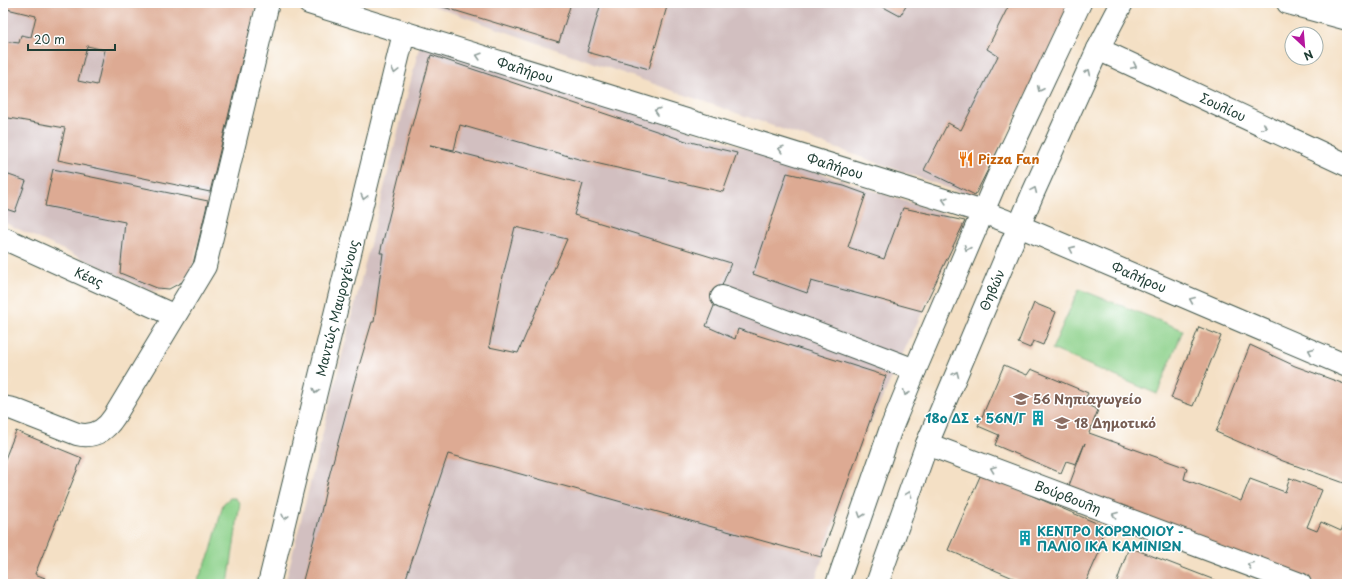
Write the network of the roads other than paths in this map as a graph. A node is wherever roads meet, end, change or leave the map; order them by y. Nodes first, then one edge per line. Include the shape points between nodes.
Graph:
1 (268, 3) edge
2 (309, 3) edge
3 (1080, 3) edge
4 (1122, 3) edge
5 (1288, 3) edge
6 (1347, 19) edge
7 (404, 33) junction
8 (1098, 49) junction
9 (1347, 165) edge
10 (983, 212) junction
11 (1019, 226) junction
12 (3, 238) edge
13 (722, 297) dead end
14 (175, 316) junction
15 (1347, 366) edge
16 (915, 370) junction
17 (3, 408) edge
18 (927, 444) junction
19 (269, 584) edge
20 (837, 584) edge
21 (877, 584) edge
22 (1300, 584) edge

1 - 14 street via 204,266
2 - 7 street, Φαλήρου
3 -> 10 street
4 - 8 street, Θηβών
5 - 6 street
10 -> 7 street, Φαλήρου
7 -> 19 street, Μαντώς Μαυρογένους
8 -> 9 street, Σουλίου
11 -> 8 street, Θηβών
10 - 11 street, Φαλήρου
10 -> 16 street
15 -> 11 street, Φαλήρου
18 -> 11 street, Θηβών
12 - 14 street, Κέας
13 - 16 street
14 - 17 street via 112,421 97,433 84,436 13,409
16 -> 20 street via 890,431
21 -> 18 street, Θηβών
22 -> 18 street, Βούρβουλη

